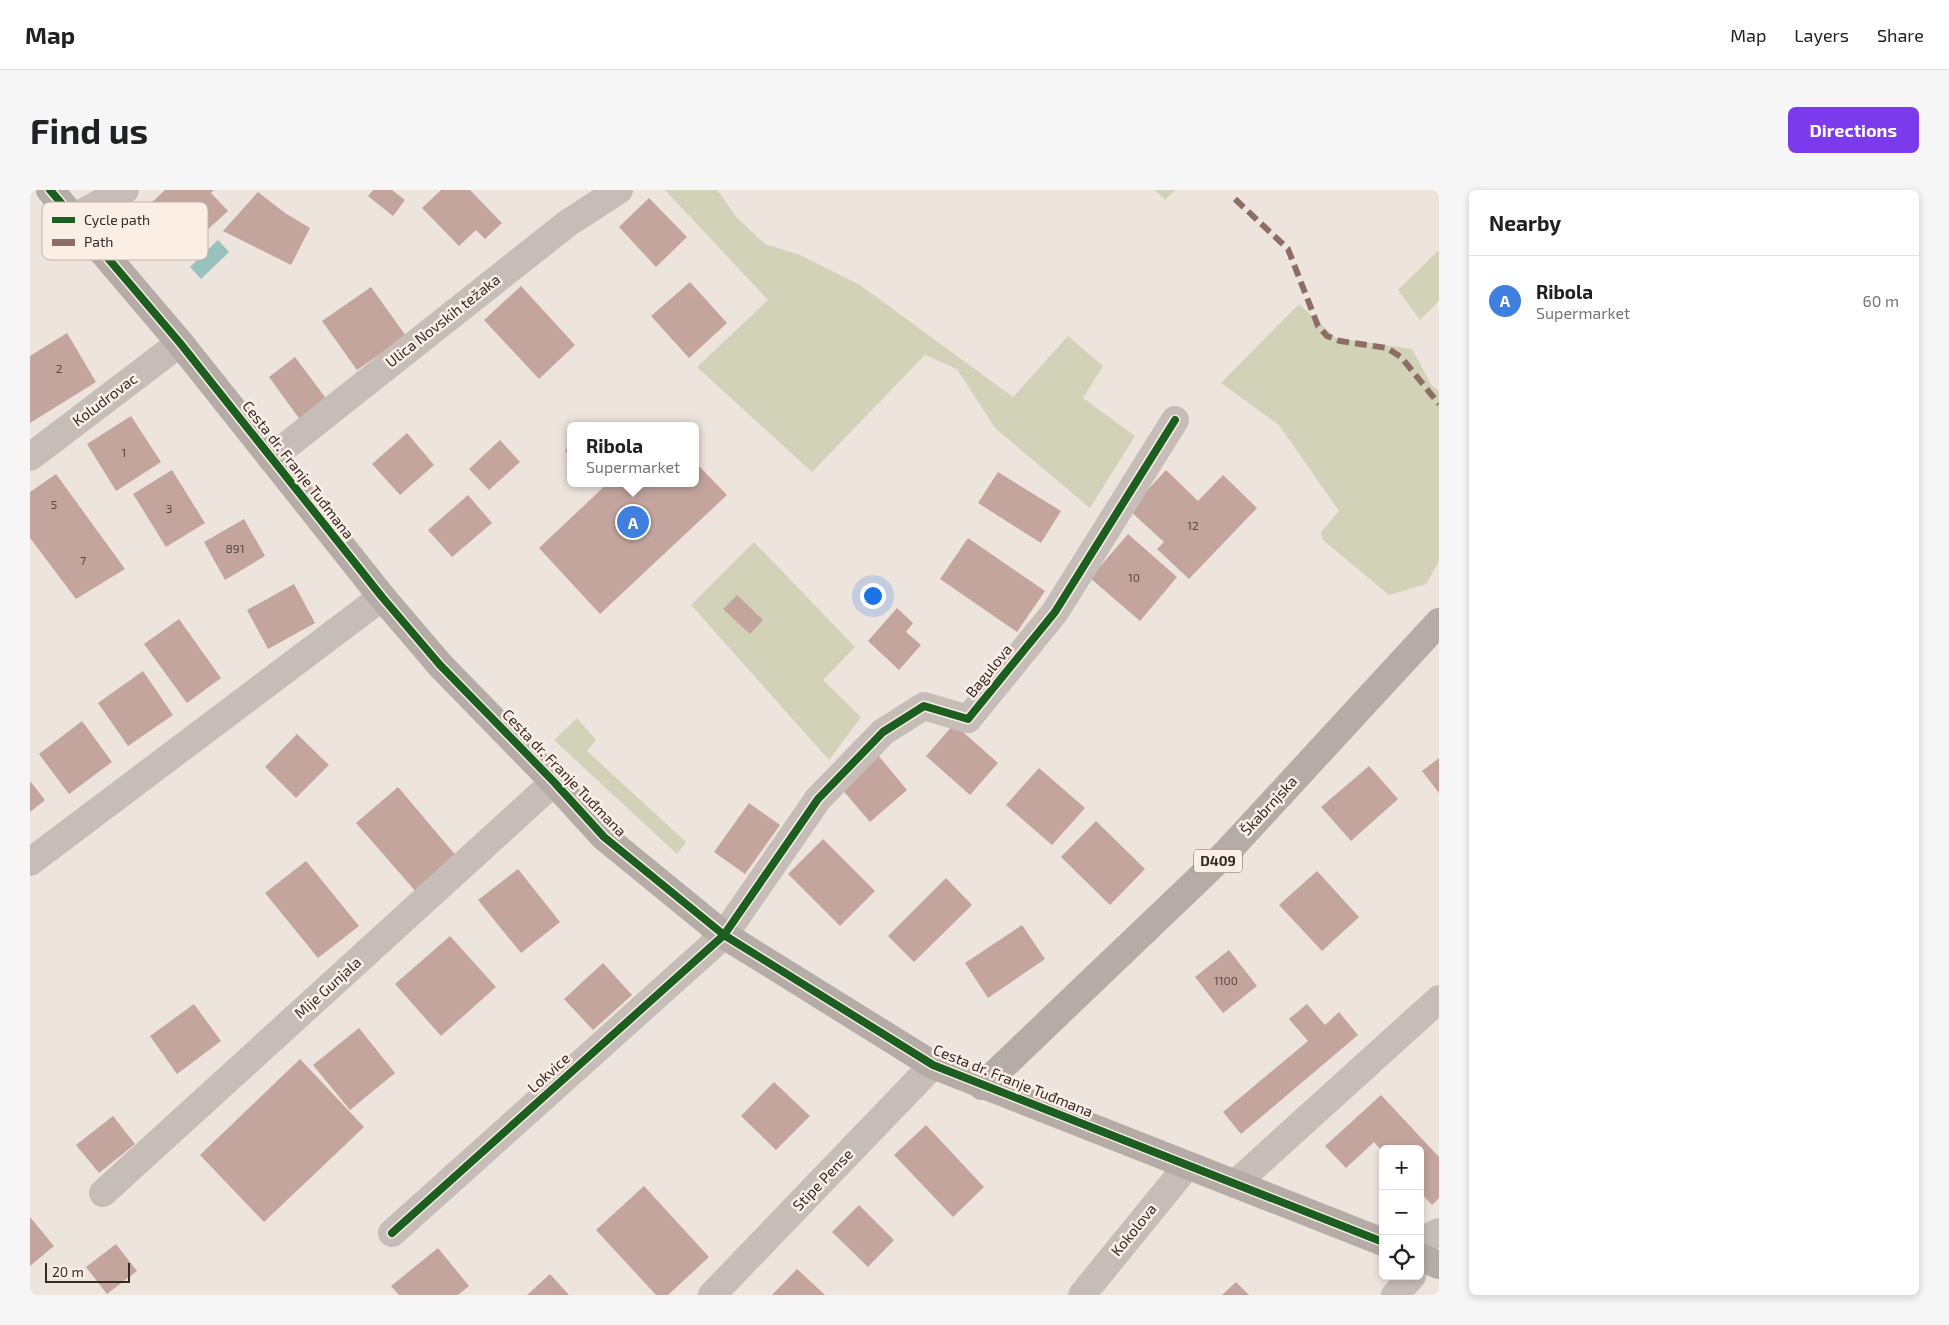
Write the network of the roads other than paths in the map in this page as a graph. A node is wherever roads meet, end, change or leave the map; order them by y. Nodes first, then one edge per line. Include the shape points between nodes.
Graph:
1 (50, 190) edge
2 (125, 190) edge
3 (619, 190) edge
4 (61, 202) edge
5 (102, 202) edge
6 (110, 260) edge
7 (180, 343) junction
8 (1175, 420) dead end
9 (30, 457) edge
10 (271, 458) junction
11 (382, 597) junction
12 (1439, 622) edge
13 (554, 782) junction
14 (30, 862) edge
15 (724, 935) junction
16 (1439, 1000) edge
17 (933, 1065) junction
18 (982, 1086) junction
19 (1187, 1166) junction
20 (1235, 1184) junction
21 (103, 1193) dead end
22 (1439, 1232) edge
23 (392, 1233) dead end
24 (1379, 1240) edge
25 (1424, 1259) edge
26 (1407, 1280) edge
27 (712, 1295) edge
28 (1082, 1295) edge
29 (1395, 1295) edge

1 - 4 main road, Cesta dr. Franje Tuđmana
2 - 5 street
3 - 10 street, Ulica Novskih težaka via 568,223
6 - 7 main road, Cesta dr. Franje Tuđmana
7 - 9 street, Koludrovac
7 - 10 main road, Cesta dr. Franje Tuđmana
8 - 15 street, Bagulova via 1055,612 968,719 924,706 883,732 818,799
10 - 11 main road, Cesta dr. Franje Tuđmana
11 - 13 main road, Cesta dr. Franje Tuđmana via 440,665
11 - 14 street
12 - 18 main road, Škabrnjska / D409 via 1228,852
13 - 15 main road, Cesta dr. Franje Tuđmana via 604,837
13 - 21 street, Mije Gunjala
15 - 17 main road, Cesta dr. Franje Tuđmana
15 - 23 street, Lokvice
16 - 20 street
17 - 18 main road, Cesta dr. Franje Tuđmana
17 - 27 street, Stipe Pense
18 - 19 main road, Cesta dr. Franje Tuđmana
19 - 20 main road, Cesta dr. Franje Tuđmana
19 - 28 street, Kokolova
20 - 24 main road, Cesta dr. Franje Tuđmana
22 - 25 street
26 - 29 street

